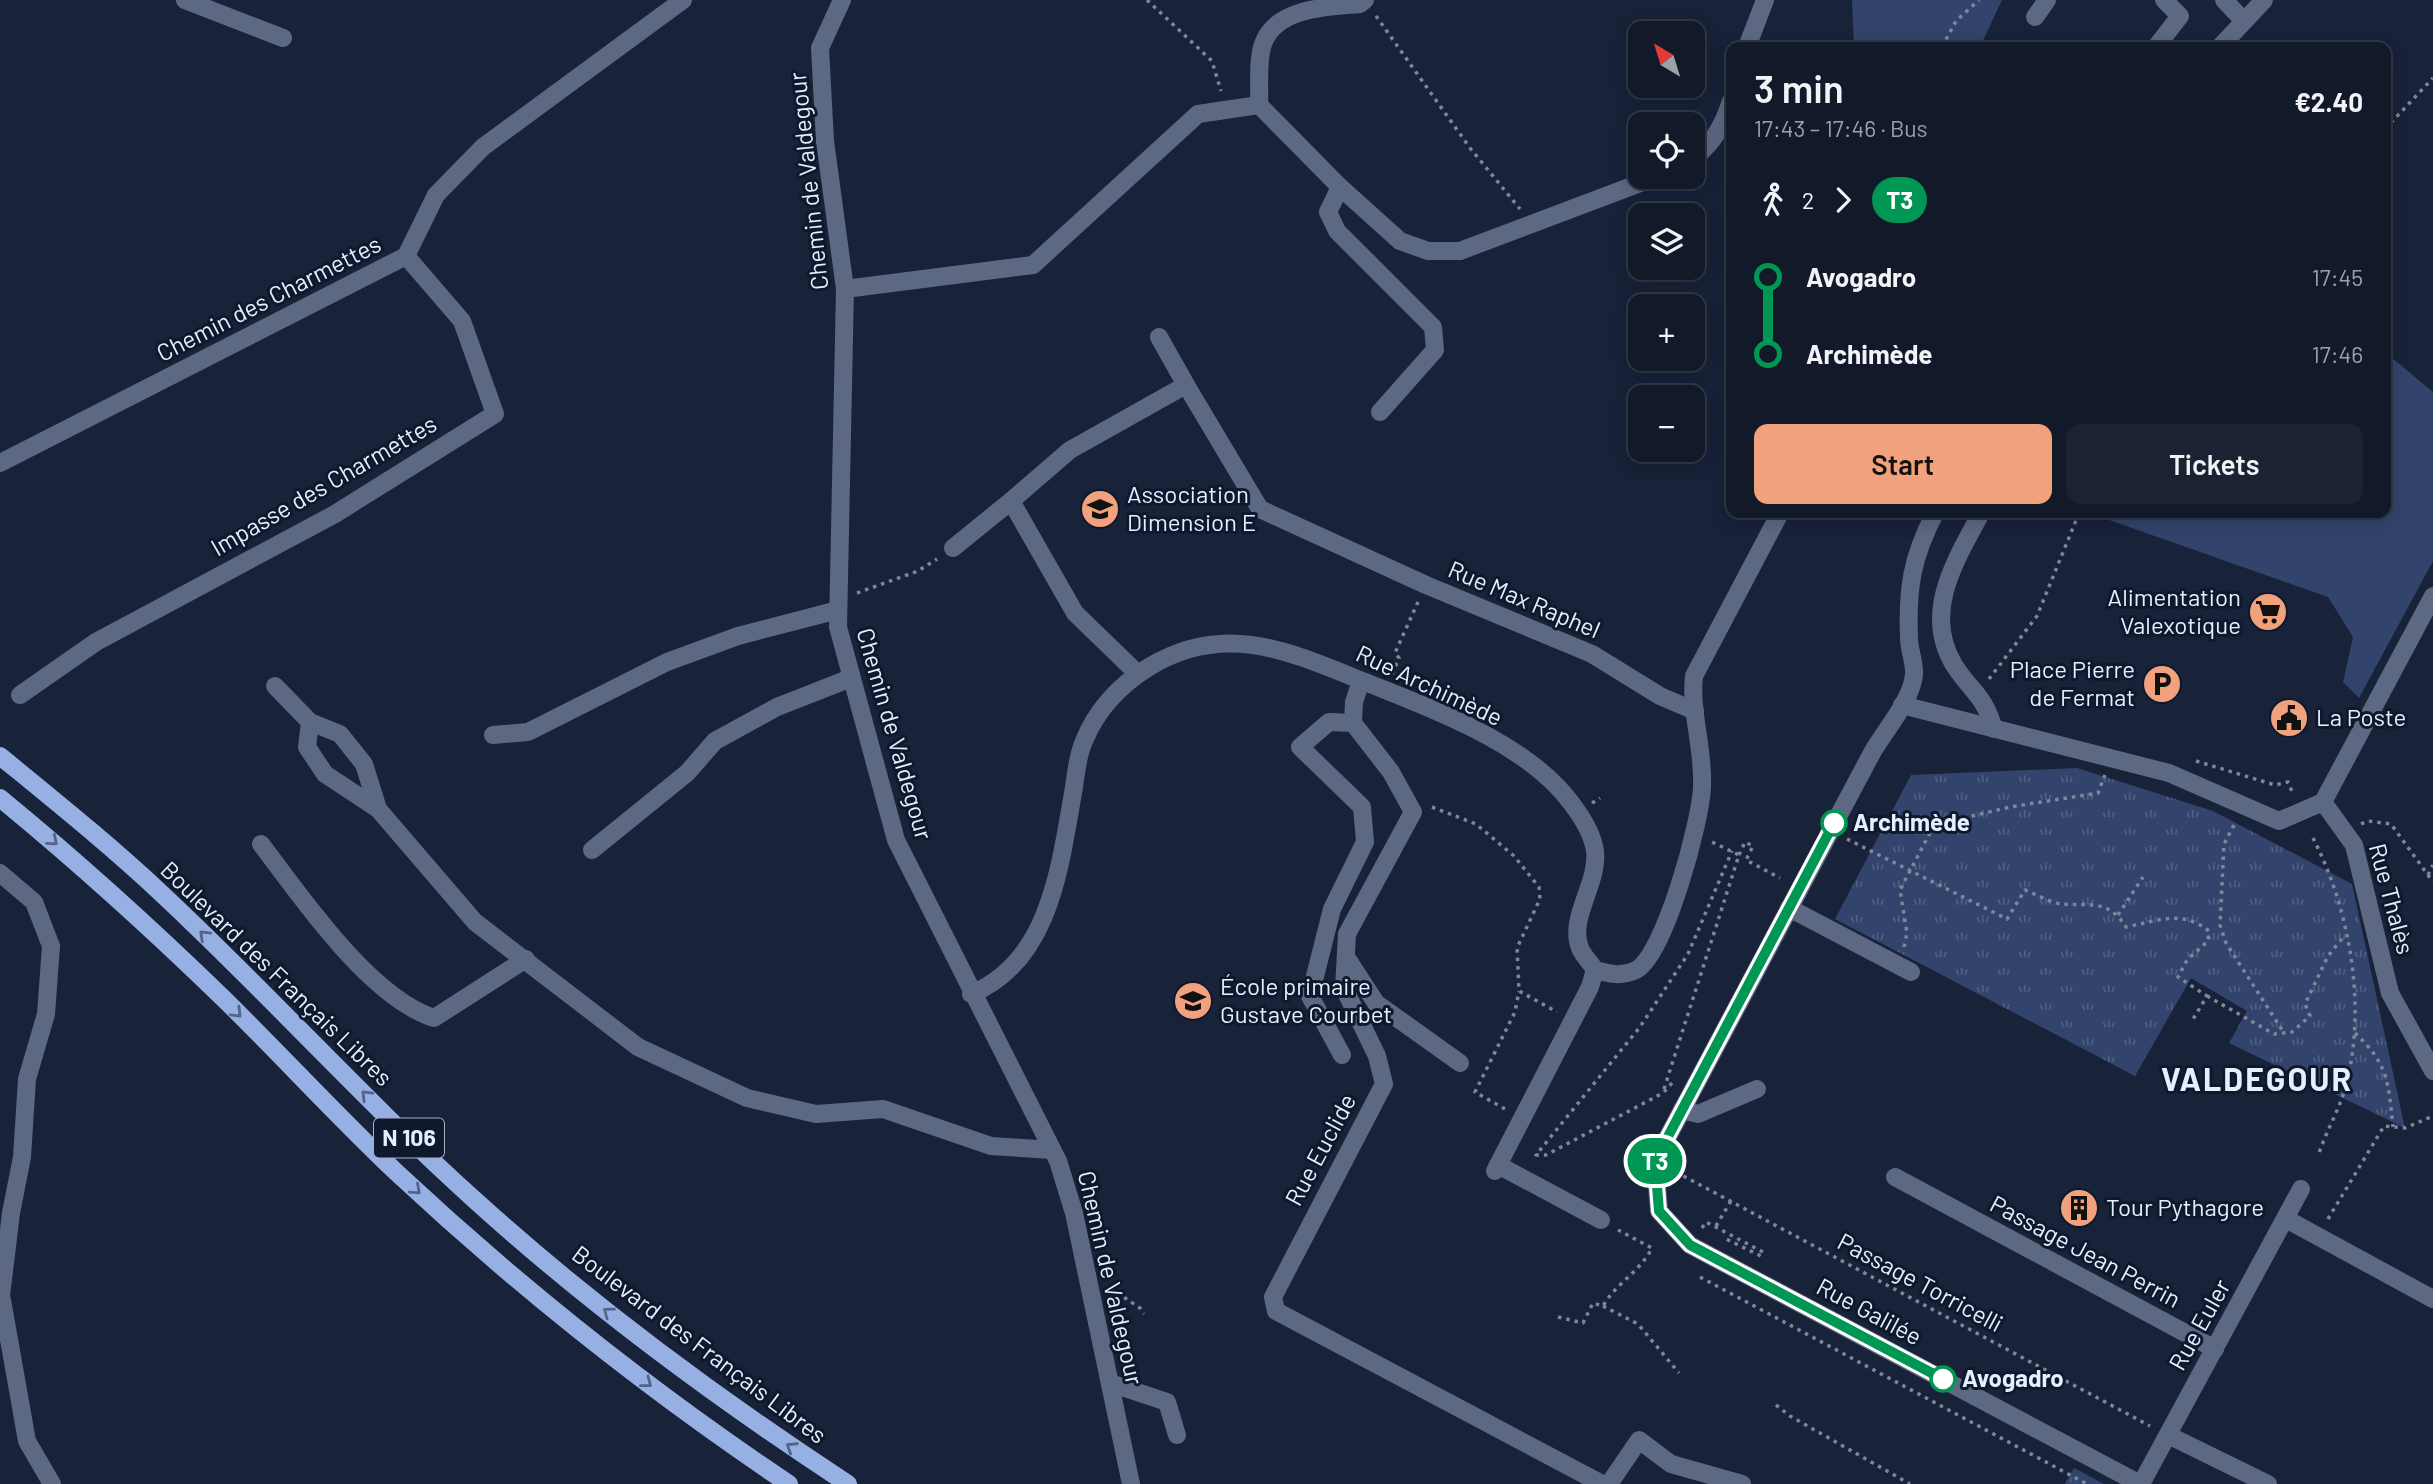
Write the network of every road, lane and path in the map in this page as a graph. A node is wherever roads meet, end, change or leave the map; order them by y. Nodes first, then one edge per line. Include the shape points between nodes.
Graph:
1 (185, 0) edge
2 (683, 0) edge
3 (842, 0) edge
4 (1147, 0) edge
5 (1765, 0) edge
6 (1979, 0) edge
7 (2047, 0) edge
8 (2164, 0) edge
9 (2224, 0) edge
10 (2264, 0) edge
11 (1362, 2) edge
12 (2035, 17) dead end
13 (2244, 21) junction
14 (283, 38) dead end
15 (1749, 42) edge
16 (1945, 42) edge
17 (2160, 42) edge
18 (2225, 42) edge
19 (2433, 78) edge
20 (1259, 105) junction
21 (1227, 110) junction
22 (1726, 112) edge
23 (2391, 124) edge
24 (1705, 149) edge
25 (1340, 187) junction
26 (1628, 188) edge
27 (1532, 224) junction
28 (406, 256) junction
29 (845, 289) junction
30 (1159, 337) dead end
31 (1186, 385) junction
32 (1380, 412) dead end
33 (0, 463) edge
34 (1011, 501) junction
35 (1777, 518) edge
36 (1932, 518) edge
37 (1978, 518) edge
38 (2077, 518) edge
39 (953, 548) joint
40 (1426, 585) junction
41 (2433, 596) edge
42 (838, 602) junction
43 (1383, 672) dead end
44 (1138, 674) junction
45 (851, 678) junction
46 (1361, 681) junction
47 (275, 686) dead end
48 (1978, 693) junction
49 (20, 695) dead end
50 (1902, 705) junction
51 (1695, 711) junction
52 (310, 722) junction
53 (1353, 723) junction
54 (1994, 729) junction
55 (494, 735) dead end
56 (0, 756) edge
57 (2111, 759) junction
58 (2187, 759) dead end
59 (2293, 795) dead end
60 (0, 798) edge
61 (2323, 802) junction
62 (1409, 804) junction
63 (378, 809) junction
64 (2234, 825) dead end
65 (2354, 827) dead end
66 (1830, 831) junction
67 (2314, 838) dead end
68 (1707, 839) dead end
69 (261, 844) dead end
70 (592, 850) dead end
71 (1732, 851) junction
72 (1739, 855) junction
73 (2433, 865) edge
74 (1909, 869) junction
75 (0, 873) edge
76 (2428, 875) junction
77 (2143, 877) dead end
78 (1780, 878) dead end
79 (2433, 882) edge
80 (1789, 908) junction
81 (2118, 915) junction
82 (2345, 935) junction
83 (1346, 957) junction
84 (526, 959) junction
85 (1905, 969) joint
86 (1595, 970) junction
87 (1519, 991) junction
88 (971, 994) junction
89 (2207, 996) junction
90 (1573, 1020) junction
91 (2192, 1021) dead end
92 (2354, 1032) junction
93 (2284, 1033) junction
94 (1342, 1055) dead end
95 (1460, 1063) dead end
96 (2433, 1071) edge
97 (1672, 1083) dead end
98 (1757, 1089) dead end
99 (1663, 1093) junction
100 (1682, 1110) junction
101 (2433, 1116) edge
102 (1521, 1119) junction
103 (2393, 1127) junction
104 (1052, 1150) junction
105 (1529, 1151) dead end
106 (1536, 1155) junction
107 (2318, 1156) dead end
108 (1655, 1161) junction
109 (1895, 1177) dead end
110 (2301, 1189) dead end
111 (1731, 1201) junction
112 (2286, 1219) junction
113 (1601, 1220) joint
114 (1716, 1226) junction
115 (2318, 1236) junction
116 (1724, 1238) dead end
117 (1690, 1245) junction
118 (1700, 1277) dead end
119 (1108, 1287) dead end
120 (2433, 1298) edge
121 (1, 1302) edge
122 (1603, 1306) junction
123 (1144, 1314) dead end
124 (1558, 1317) dead end
125 (2215, 1349) junction
126 (1679, 1373) dead end
127 (1110, 1382) junction
128 (1776, 1405) dead end
129 (1177, 1435) dead end
130 (2168, 1435) junction
131 (52, 1484) edge
132 (789, 1484) edge
133 (848, 1484) edge
134 (1130, 1484) edge
135 (1602, 1484) edge
136 (1609, 1484) edge
137 (1742, 1484) edge
138 (1910, 1484) edge
139 (2087, 1484) edge
140 (2141, 1484) edge
141 (2268, 1484) edge

1 - 14 street
2 - 28 street, Chemin des Charmettes via 483,147 436,195
3 - 29 street, Chemin de Valdegour via 820,48 825,141
4 - 21 path via 1212,61
5 - 15 street
6 - 16 path via 1956,21
7 - 12 street
8 - 17 street via 2180,16
9 - 13 street
10 - 13 street
11 - 20 street via 1311,9 1283,19 1263,43
11 - 27 path
13 - 18 street
19 - 23 path
20 - 21 street
20 - 25 street
21 - 29 street via 1198,114 1033,265
22 - 24 street
25 - 27 street via 1400,241 1428,251 1460,251
25 - 32 street via 1328,212 1337,231 1433,327 1435,350
26 - 27 street
28 - 33 street, Chemin des Charmettes
28 - 49 street, Impasse des Charmettes via 462,321 495,414 335,514 96,642
29 - 42 street, Chemin de Valdegour
30 - 31 street, Rue Max Raphel
31 - 34 street via 1070,450
31 - 40 street, Rue Max Raphel via 1260,509
34 - 39 street
34 - 44 street via 1074,613
35 - 51 street via 1694,676
36 - 50 street via 1916,549 1909,592 1914,675
37 - 48 street via 1950,570 1939,625 1952,662
38 - 48 path via 2037,616
39 - 42 path via 918,571
40 - 43 path via 1395,653 1399,658 1392,674
40 - 51 street, Rue Max Raphel via 1592,654 1660,696
41 - 61 street
42 - 45 street, Chemin de Valdegour via 838,627
42 - 55 street via 667,662 528,732
44 - 46 street, Rue Archimède via 1190,647 1233,641 1265,646
44 - 88 street, Rue Archimède via 1104,704 1083,743 1058,876 1038,932 1009,973
45 - 70 street via 777,707 715,741 687,773
45 - 88 street, Chemin de Valdegour via 895,840
46 - 53 street
46 - 86 street, Rue Archimède via 1466,726 1525,759 1571,802 1595,850 1591,885 1577,927 1580,948
47 - 52 street
48 - 54 street
50 - 54 street
50 - 66 street
51 - 86 street via 1702,748 1702,790 1670,916 1652,953 1638,969 1617,976
52 - 63 street via 340,734 364,764
52 - 63 street via 307,747 324,775
53 - 62 street
53 - 94 street via 1329,722 1300,747 1362,807 1365,842 1332,909 1310,996
54 - 57 street
133 -> 56 main road, Boulevard des Français Libres / N 106 via 684,1370 536,1253 412,1141 162,894
57 - 61 street via 2169,773 2279,821
57 - 74 path via 2098,793 1934,825
58 - 59 path via 2275,785 2288,782
60 -> 132 main road, N 106 via 138,916 395,1171 478,1244 624,1366
61 - 96 street, Rue Thalès via 2354,845 2390,993
62 - 83 street, Rue Euclide via 1413,812 1347,934
62 - 87 path via 1476,824 1514,856 1539,887 1540,899 1517,948
63 - 84 street via 475,922
64 - 93 path via 2224,844 2220,925 2226,943
65 - 76 path via 2368,821 2391,824
66 - 74 path
66 - 80 street
67 - 82 path via 2336,895
68 - 71 path
69 - 84 street via 338,944 411,1011 433,1018
71 - 72 path
71 - 106 path via 1688,954 1640,1027
72 - 78 path via 1745,842 1754,846 1746,860
72 - 99 path
73 - 76 path
74 - 81 path via 2007,919 2025,890 2059,904 2092,903
74 - 85 path via 1900,890 1907,933
75 - 121 street via 34,902 51,946 46,1014 27,1079 22,1157
76 - 79 path
77 - 81 path
80 - 85 street
80 - 100 street
81 - 89 path via 2126,927 2180,917 2193,919 2209,931 2208,941 2178,977
82 - 92 path via 2352,964
82 - 93 path via 2328,957 2305,1004 2309,1016 2292,1032
83 - 95 street via 1376,1003
83 - 135 street, Rue Euclide via 1345,988 1377,1056 1384,1084 1272,1297 1276,1311
84 - 104 street via 638,1047 747,1098 816,1114 883,1109 991,1146
86 - 90 street
87 - 90 path
87 - 102 path via 1515,1012 1475,1091
88 - 104 street, Chemin de Valdegour
89 - 91 path
89 - 93 path via 2274,1034
90 - 102 street
92 - 103 path via 2376,1054 2388,1081
92 - 107 path via 2344,1094
97 - 99 path
98 - 100 street via 1698,1114
99 - 106 path
100 - 108 street
101 - 103 path via 2404,1128
102 - 113 street via 1496,1168
103 - 115 path via 2384,1126
104 - 127 street, Chemin de Valdegour via 1074,1213
105 - 106 path
108 - 111 path, Passage Torricelli
108 - 117 street, Rue Galilée via 1659,1211
109 - 125 street, Passage Jean Perrin
110 - 112 street, Rue Euler
111 - 114 path
111 - 130 path, Passage Torricelli
112 - 115 street
112 - 125 street, Rue Euler
113 - 122 path via 1652,1248 1644,1264 1612,1290
114 - 116 path via 1763,1251 1760,1256
114 - 117 path via 1706,1222
115 - 120 street
117 - 140 street, Rue Galilée
118 - 139 path
119 - 123 path
121 - 131 street via 27,1441
122 - 124 path via 1593,1303 1583,1323
122 - 126 path via 1638,1324
125 - 130 street, Rue Euler
127 - 129 street via 1167,1402
127 - 134 street, Chemin de Valdegour
128 - 138 path
130 - 140 street, Rue Euler
130 - 141 street
136 - 137 street via 1639,1440 1671,1464

